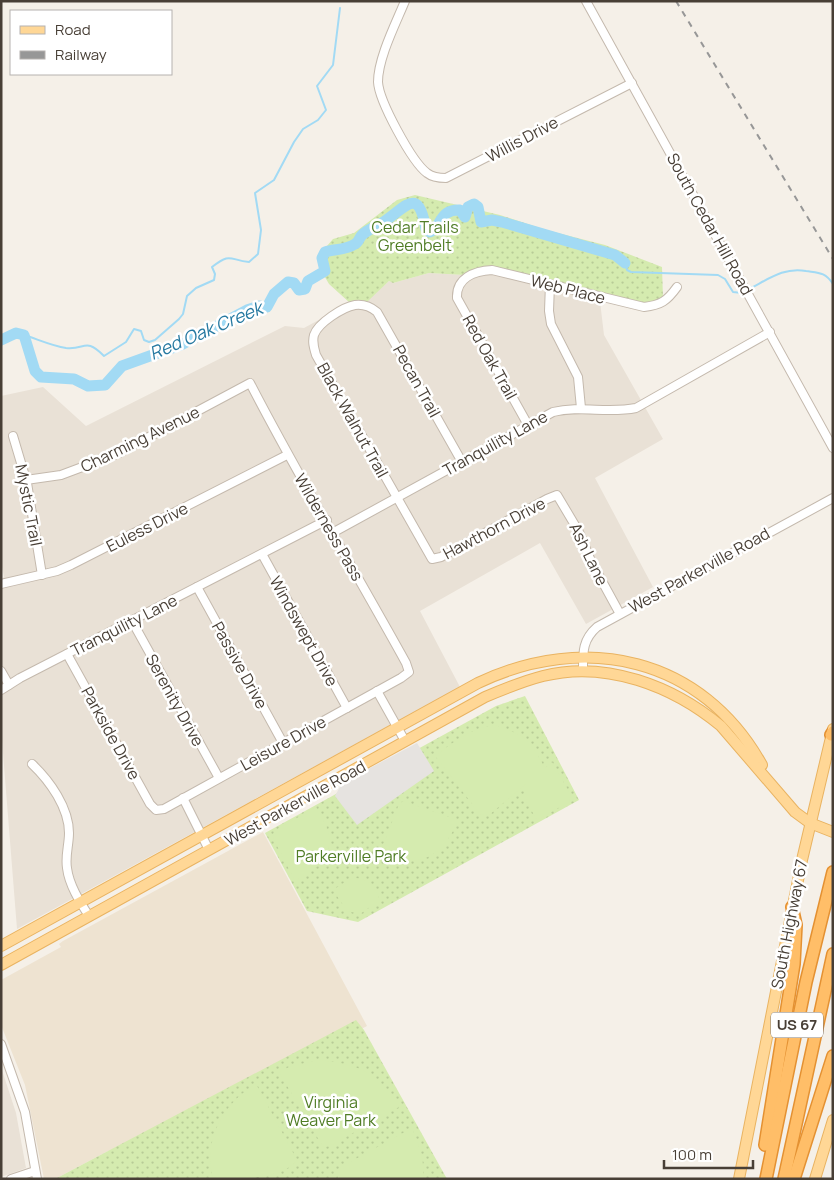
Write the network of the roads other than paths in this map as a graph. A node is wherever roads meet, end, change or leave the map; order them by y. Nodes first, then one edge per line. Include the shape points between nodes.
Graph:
1 (405, 1) edge
2 (586, 1) edge
3 (632, 83) junction
4 (550, 284) junction
5 (678, 287) dead end
6 (457, 288) joint
7 (368, 306) joint
8 (770, 332) junction
9 (250, 383) joint
10 (581, 408) junction
11 (528, 425) junction
12 (13, 436) dead end
13 (833, 448) edge
14 (287, 455) junction
15 (462, 462) junction
16 (26, 480) junction
17 (557, 495) joint
18 (396, 498) junction
19 (833, 498) edge
20 (327, 520) junction
21 (334, 532) junction
22 (262, 554) junction
23 (432, 559) joint
24 (42, 575) junction
25 (1, 584) edge
26 (196, 587) junction
27 (620, 614) junction
28 (132, 621) junction
29 (67, 654) junction
30 (583, 657) junction
31 (1, 671) edge
32 (409, 672) joint
33 (583, 672) junction
34 (478, 683) junction
35 (8, 685) junction
36 (1, 690) edge
37 (377, 691) junction
38 (485, 697) junction
39 (347, 708) junction
40 (398, 728) junction
41 (832, 732) edge
42 (405, 741) junction
43 (283, 743) junction
44 (32, 764) dead end
45 (218, 778) junction
46 (771, 784) junction
47 (277, 794) junction
48 (183, 798) junction
49 (156, 810) joint
50 (810, 823) junction
51 (833, 832) edge
52 (240, 833) junction
53 (201, 836) junction
54 (209, 850) junction
55 (164, 856) junction
56 (833, 872) edge
57 (122, 898) junction
58 (81, 902) junction
59 (792, 907) junction
60 (89, 916) junction
61 (1, 946) edge
62 (833, 954) edge
63 (1, 965) edge
64 (1, 1044) edge
65 (833, 1056) edge
66 (833, 1120) edge
67 (36, 1175) edge
68 (11, 1179) edge
69 (739, 1179) edge
70 (761, 1179) edge
71 (766, 1179) edge
72 (784, 1179) edge
73 (794, 1179) edge
74 (816, 1179) edge

1 - 3 street, Willis Drive via 382,62 378,82 390,117 426,173 446,178
2 - 3 street, South Cedar Hill Road
3 - 8 street, South Cedar Hill Road
4 - 5 street, Web Place via 644,307 667,301
4 - 6 street, Web Place via 484,270 462,280
4 - 10 street via 548,311 551,324 578,377
6 - 11 street, Red Oak Trail via 457,298
7 - 15 street, Pecan Trail via 382,318
7 - 18 street, Black Walnut Trail via 354,305 328,318 314,334 313,344 316,355
8 - 10 street, Tranquility Lane via 636,408 618,412
8 - 13 street, South Cedar Hill Road
9 - 14 street, Wilderness Pass
9 - 16 street, Charming Avenue via 117,454 61,475
10 - 11 street, Tranquility Lane via 552,412
11 - 15 street, Tranquility Lane
12 - 16 street, Mystic Trail
14 - 20 street, Wilderness Pass
14 - 24 street, Euless Drive via 71,566
15 - 18 street, Tranquility Lane
16 - 24 street, Mystic Trail
17 - 23 street, Hawthorn Drive
17 - 27 street, Ash Lane
18 - 21 street, Tranquility Lane
18 - 23 street, Black Walnut Trail
19 - 27 street, West Parkerville Road
20 - 21 street, Wilderness Pass
20 - 22 street, Tranquility Lane
21 - 32 street, Wilderness Pass
22 - 26 street, Tranquility Lane
22 - 39 street, Windswept Drive
24 - 25 street, Euless Drive
26 - 28 street, Tranquility Lane
26 - 43 street, Passive Drive
27 - 30 street, West Parkerville Road via 589,634
28 - 29 street, Tranquility Lane
28 - 45 street, Serenity Drive
29 - 35 street, Tranquility Lane
29 - 49 street, Parkside Drive
30 - 33 street, West Parkerville Road
30 - 34 main road, West Parkerville Road via 534,662
30 - 46 main road via 616,658 637,663 695,690 723,712 745,736
31 - 35 street
32 - 37 street, Leisure Drive
33 - 38 main road, West Parkerville Road via 542,676
33 - 46 main road via 622,676 670,691 707,714 728,733
34 - 38 main road
34 - 40 main road, West Parkerville Road
35 - 36 street, Tranquility Lane
37 - 39 street, Leisure Drive
37 - 40 street
38 - 42 main road, West Parkerville Road
39 - 43 street, Leisure Drive
40 - 42 street
40 - 47 main road, West Parkerville Road
41 - 50 main road, South Highway 67
42 - 52 main road, West Parkerville Road
43 - 45 street, Leisure Drive
44 - 58 street via 45,776 64,809 69,834 67,868
45 - 48 street, Leisure Drive
46 - 50 main road via 795,812
47 - 52 main road via 242,819 238,826
47 - 53 main road, West Parkerville Road
48 - 49 street, Leisure Drive
48 - 53 street
50 - 51 main road
50 - 59 main road, South Highway 67
52 - 54 main road, West Parkerville Road
53 - 54 street
53 - 55 main road, West Parkerville Road
54 - 57 main road, West Parkerville Road
55 - 57 main road via 127,882
55 - 58 main road, West Parkerville Road
56 - 71 highway, US 67 via 806,982
57 - 60 main road, West Parkerville Road
58 - 60 street
58 - 61 main road, West Parkerville Road
59 - 69 main road, South Highway 67
59 - 70 highway via 796,925 794,964
60 - 63 main road, West Parkerville Road
62 - 72 highway, US 67
64 - 67 street via 25,1112
65 - 73 highway
66 - 74 main road
67 - 68 street

